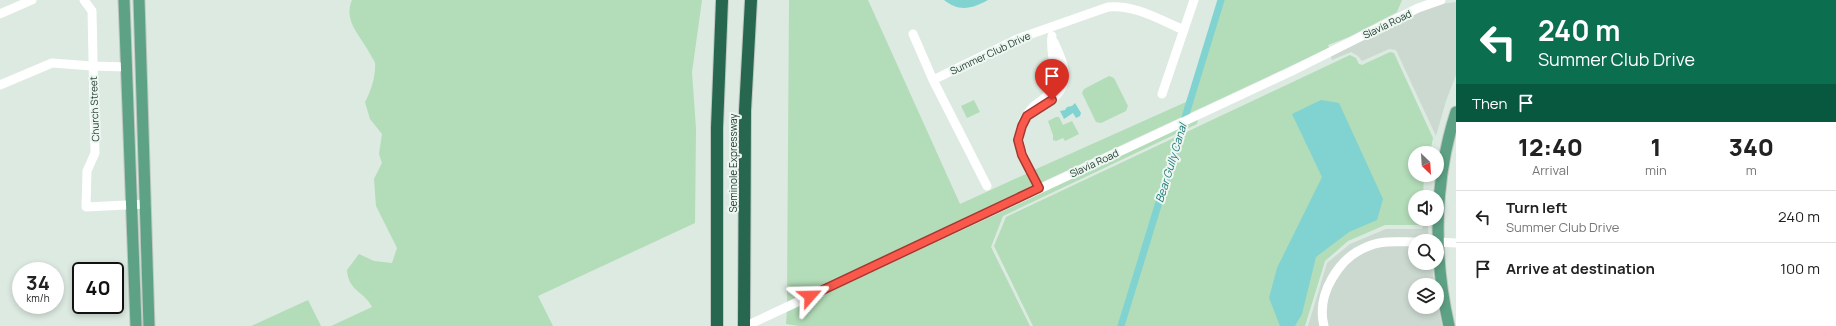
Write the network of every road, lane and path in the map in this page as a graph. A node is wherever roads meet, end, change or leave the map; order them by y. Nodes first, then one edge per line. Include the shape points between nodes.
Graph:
1 (32, 0) edge
2 (84, 0) edge
3 (124, 0) edge
4 (140, 0) edge
5 (722, 0) edge
6 (750, 0) edge
7 (1194, 0) edge
8 (1441, 0) edge
9 (0, 14) edge
10 (1184, 30) junction
11 (1050, 32) junction
12 (912, 34) dead end
13 (92, 66) junction
14 (127, 67) junction
15 (933, 80) junction
16 (0, 85) edge
17 (1162, 94) dead end
18 (1456, 112) edge
19 (988, 186) dead end
20 (1039, 188) junction
21 (146, 204) junction
22 (132, 205) junction
23 (1438, 234) edge
24 (1408, 242) edge
25 (1444, 242) edge
26 (1456, 243) edge
27 (1440, 270) edge
28 (717, 324) edge
29 (136, 326) edge
30 (149, 326) edge
31 (745, 326) edge
32 (1324, 326) edge
33 (1449, 326) edge

1 - 9 street
2 - 13 street, Church Street via 92,11
3 - 14 main road
4 - 21 main road
5 - 28 highway, Seminole Expressway via 717,128
6 - 31 highway, Seminole Expressway via 745,111
7 - 10 street
8 - 20 street, Slavia Road via 1418,8 1194,117
10 - 11 street, Summer Club Drive via 1118,5
10 - 17 street
11 - 15 street, Summer Club Drive via 1017,39
11 - 20 street via 1054,82 1051,92 1027,116 1018,140 1022,155
12 - 15 street
13 - 14 street
13 - 16 street via 52,63
13 - 22 street, Church Street via 95,153 87,171 86,207
14 - 22 main road
15 - 19 street
18 - 23 main road via 1443,162
20 - 31 street, Slavia Road
21 - 22 street, Church Street
21 - 30 main road
22 - 29 main road
24 - 32 street via 1381,242 1368,246 1344,263 1324,294 1321,316
25 - 26 street
27 - 33 main road

